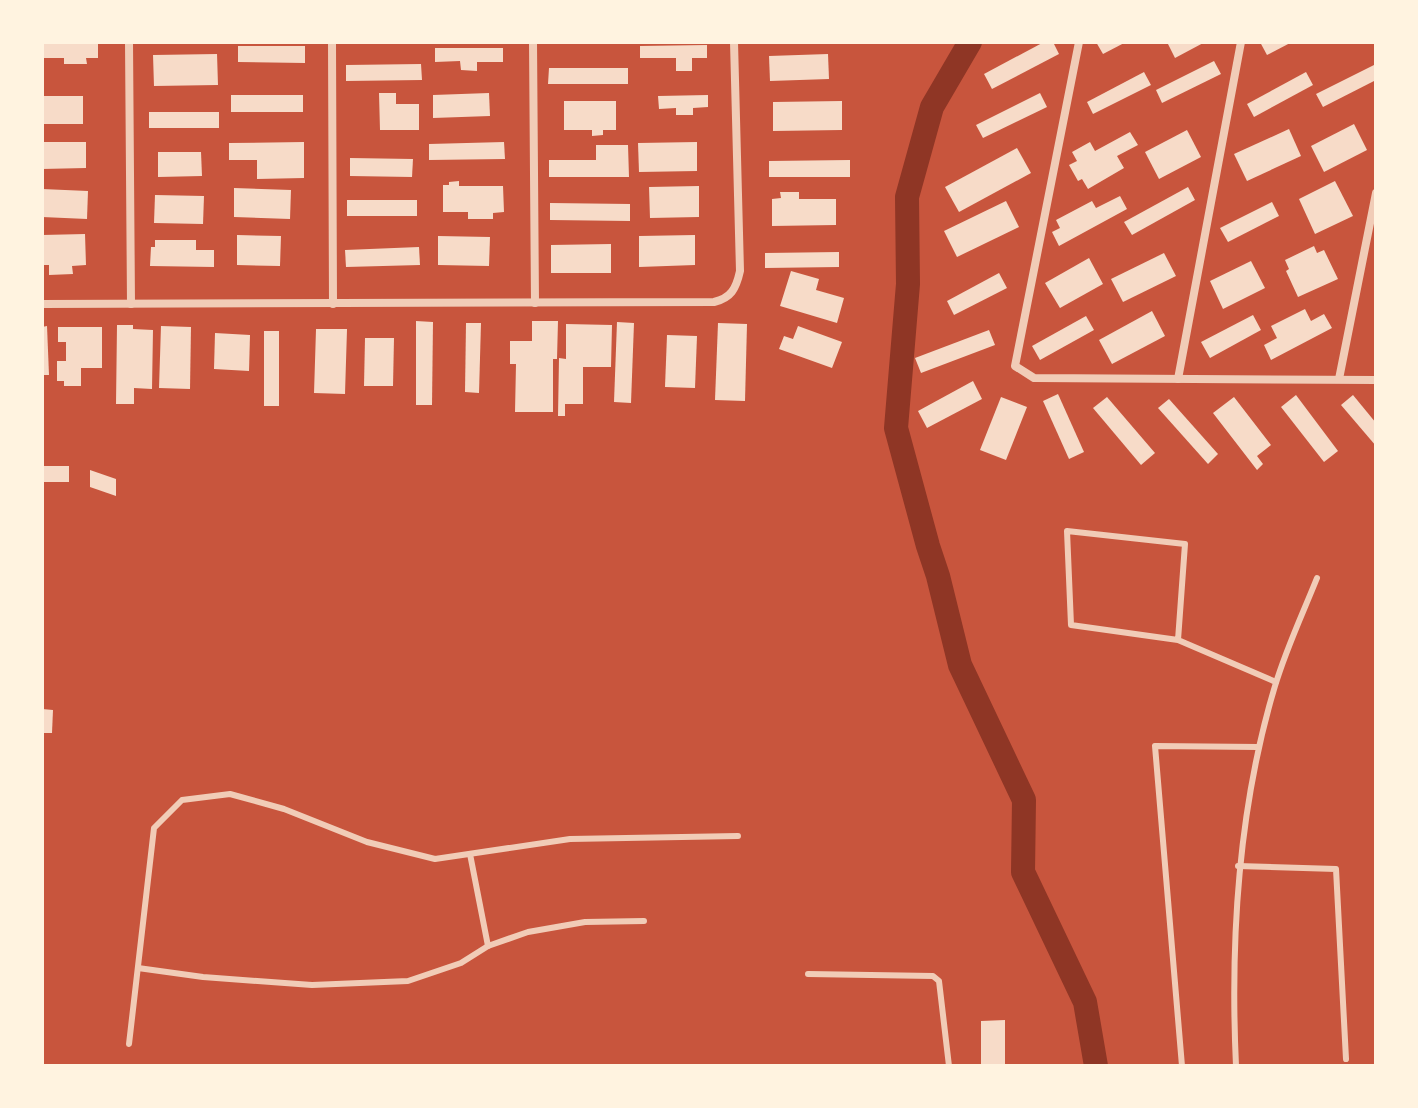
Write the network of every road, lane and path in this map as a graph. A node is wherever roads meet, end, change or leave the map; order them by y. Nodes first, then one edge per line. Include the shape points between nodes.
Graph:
1 (129, 42) edge
2 (332, 42) edge
3 (533, 42) edge
4 (734, 42) edge
5 (1079, 42) edge
6 (1241, 42) edge
7 (1376, 193) edge
8 (535, 303) junction
9 (42, 304) edge
10 (131, 304) junction
11 (333, 304) junction
12 (1178, 379) junction
13 (1339, 379) junction
14 (1376, 380) edge
15 (1317, 578) dead end
16 (1178, 640) junction
17 (1276, 682) junction
18 (1258, 747) junction
19 (738, 836) dead end
20 (470, 854) junction
21 (1238, 866) junction
22 (644, 921) dead end
23 (488, 946) junction
24 (138, 968) junction
25 (808, 974) dead end
26 (129, 1044) dead end
27 (1346, 1059) dead end
28 (949, 1066) edge
29 (1182, 1066) edge
30 (1236, 1066) edge

1 - 10 street
2 - 11 street
3 - 8 street
4 - 8 street via 740,271 736,286 726,299 714,302
5 - 12 street via 1015,366 1034,378
6 - 12 street
7 - 13 street
8 - 11 street
9 - 10 street
10 - 11 street
12 - 13 street
13 - 14 street
15 - 17 lane
16 - 16 lane via 1071,625 1067,531 1185,544
16 - 17 lane
17 - 18 lane
18 - 21 lane
18 - 29 lane via 1155,746
19 - 20 lane via 570,839
20 - 23 lane
20 - 24 lane via 422,856 230,794 182,800 154,828
21 - 27 lane via 1336,869
21 - 30 lane
22 - 23 lane via 585,922
23 - 24 lane via 461,963 408,981 312,985
24 - 26 lane
25 - 28 lane via 933,976 939,981

